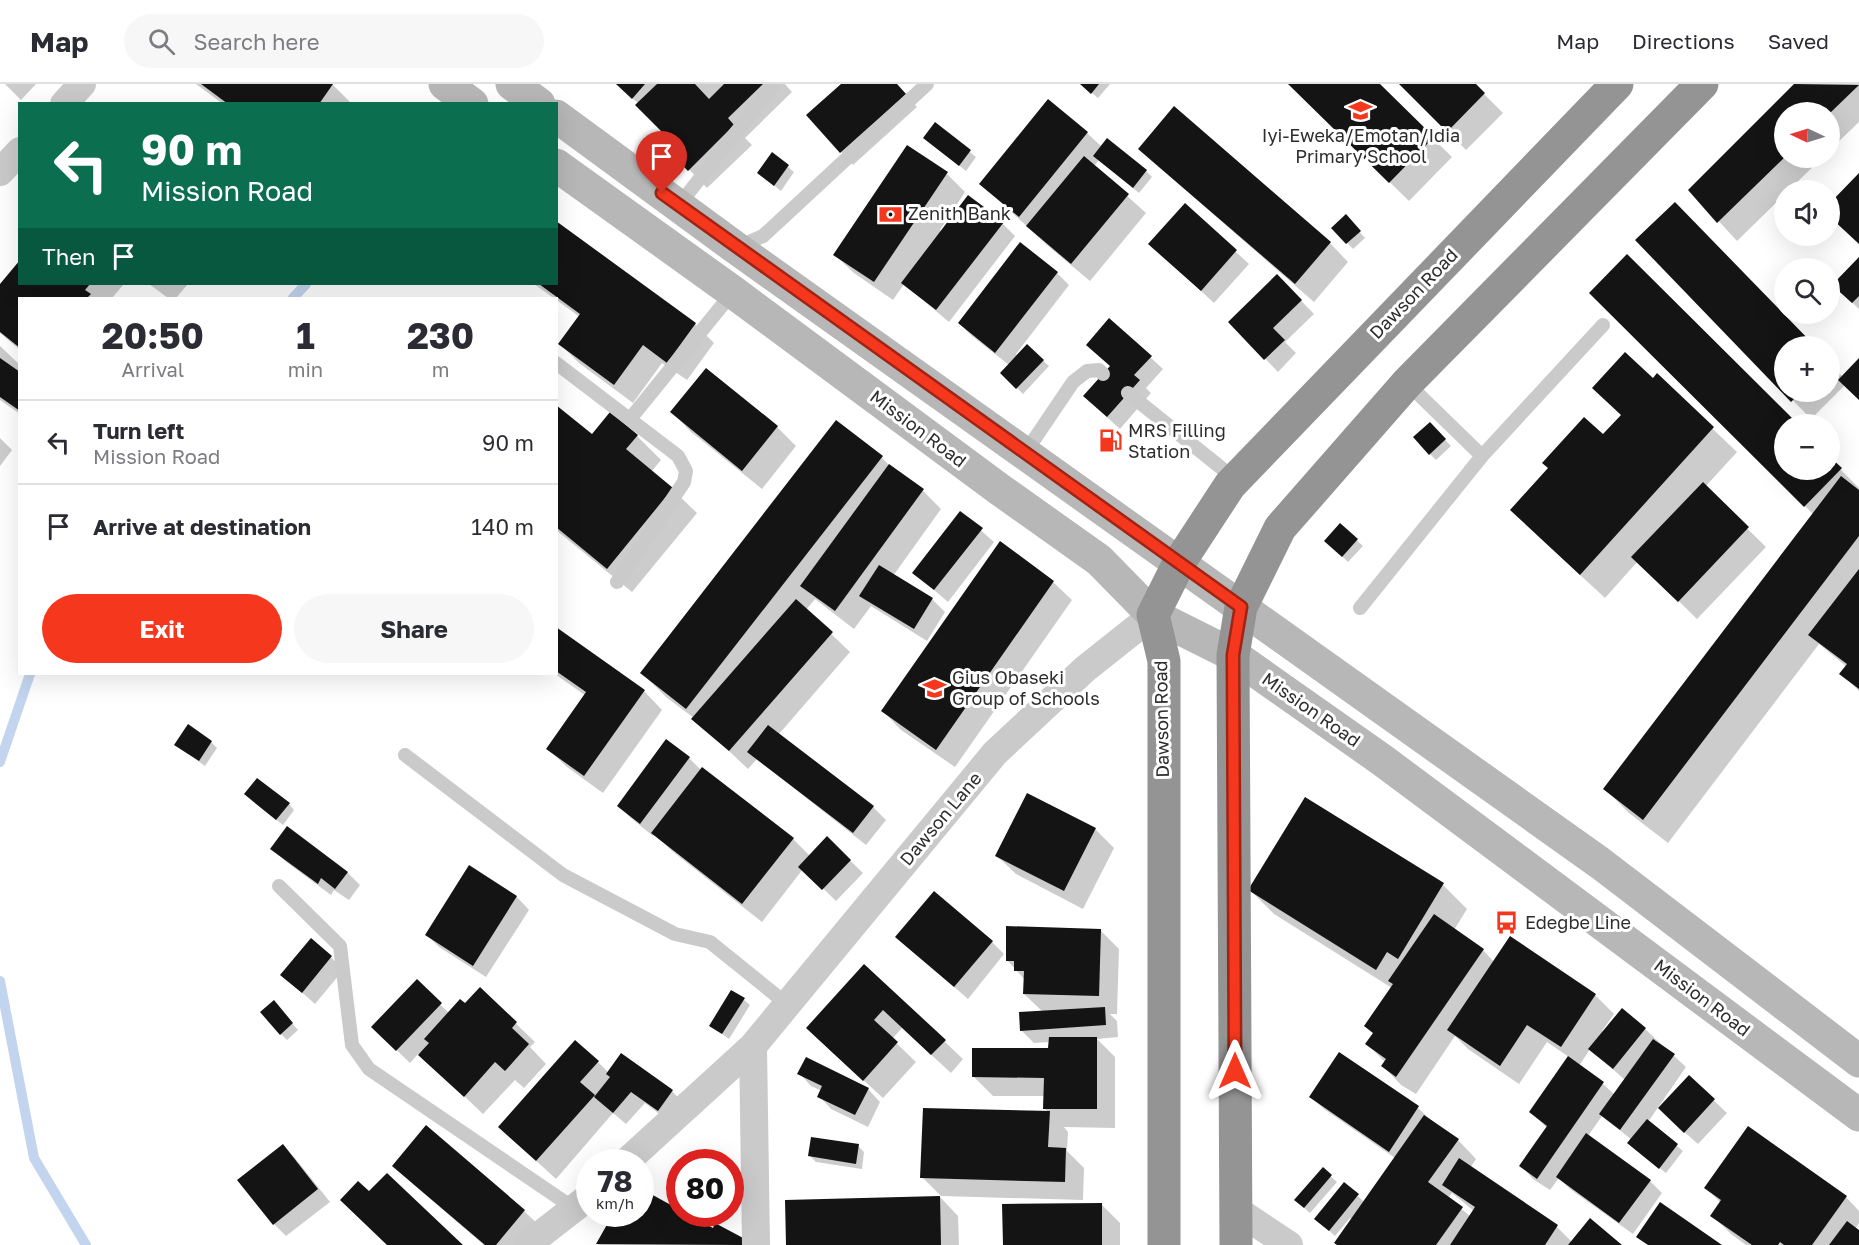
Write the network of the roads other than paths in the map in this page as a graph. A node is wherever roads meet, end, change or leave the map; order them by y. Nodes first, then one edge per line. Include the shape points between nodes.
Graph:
1 (82, 84) edge
2 (445, 84) edge
3 (512, 84) edge
4 (774, 84) edge
5 (927, 84) edge
6 (1617, 84) edge
7 (1702, 84) edge
8 (66, 102) edge
9 (469, 102) edge
10 (536, 102) edge
11 (558, 117) edge
12 (18, 153) edge
13 (558, 166) edge
14 (0, 172) edge
15 (679, 205) junction
16 (736, 248) junction
17 (733, 292) junction
18 (1603, 325) dead end
19 (558, 365) edge
20 (1103, 374) dead end
21 (1407, 383) junction
22 (1128, 393) dead end
23 (630, 419) junction
24 (1025, 453) junction
25 (1482, 456) junction
26 (1235, 479) junction
27 (1179, 563) junction
28 (617, 582) dead end
29 (1241, 607) junction
30 (1360, 608) dead end
31 (1153, 615) junction
32 (1233, 655) junction
33 (405, 755) dead end
34 (279, 886) dead end
35 (788, 1005) junction
36 (753, 1046) junction
37 (1859, 1061) edge
38 (1859, 1115) edge
39 (640, 1149) edge
40 (576, 1199) edge
41 (576, 1208) edge
42 (1235, 1209) junction
43 (527, 1245) edge
44 (756, 1245) edge
45 (1164, 1245) edge
46 (1236, 1245) edge
47 (1289, 1245) edge

1 - 8 street
2 - 9 street
3 - 10 street
4 - 15 lane
5 - 16 lane via 763,236
6 - 26 highway, Dawson Road
7 - 21 highway
11 - 15 street
12 - 14 street
13 - 17 street, Mission Road
15 - 16 street
16 - 24 street
17 - 23 lane
17 - 31 street, Mission Road via 1099,560
18 - 25 lane
19 - 23 lane
20 - 24 lane via 1099,370 1087,371 1073,382
21 - 25 lane
21 - 29 highway via 1280,528
22 - 26 lane
23 - 28 lane via 678,456 686,471 684,482
24 - 27 street
25 - 30 lane
26 - 27 highway, Dawson Road
27 - 29 street
27 - 31 highway, Dawson Road
29 - 32 highway
29 - 37 street via 1600,863
31 - 32 street, Mission Road
31 - 35 street, Dawson Lane via 1085,669 995,753
31 - 45 highway, Dawson Road via 1164,661
32 - 38 street, Mission Road via 1382,760
32 - 42 highway
33 - 35 lane via 563,875 675,934 710,942
34 - 40 lane via 340,946 352,1045 369,1069
35 - 36 street, Dawson Lane
36 - 39 street, Dawson Lane
36 - 44 street
41 - 43 street
42 - 46 highway
42 - 47 street

